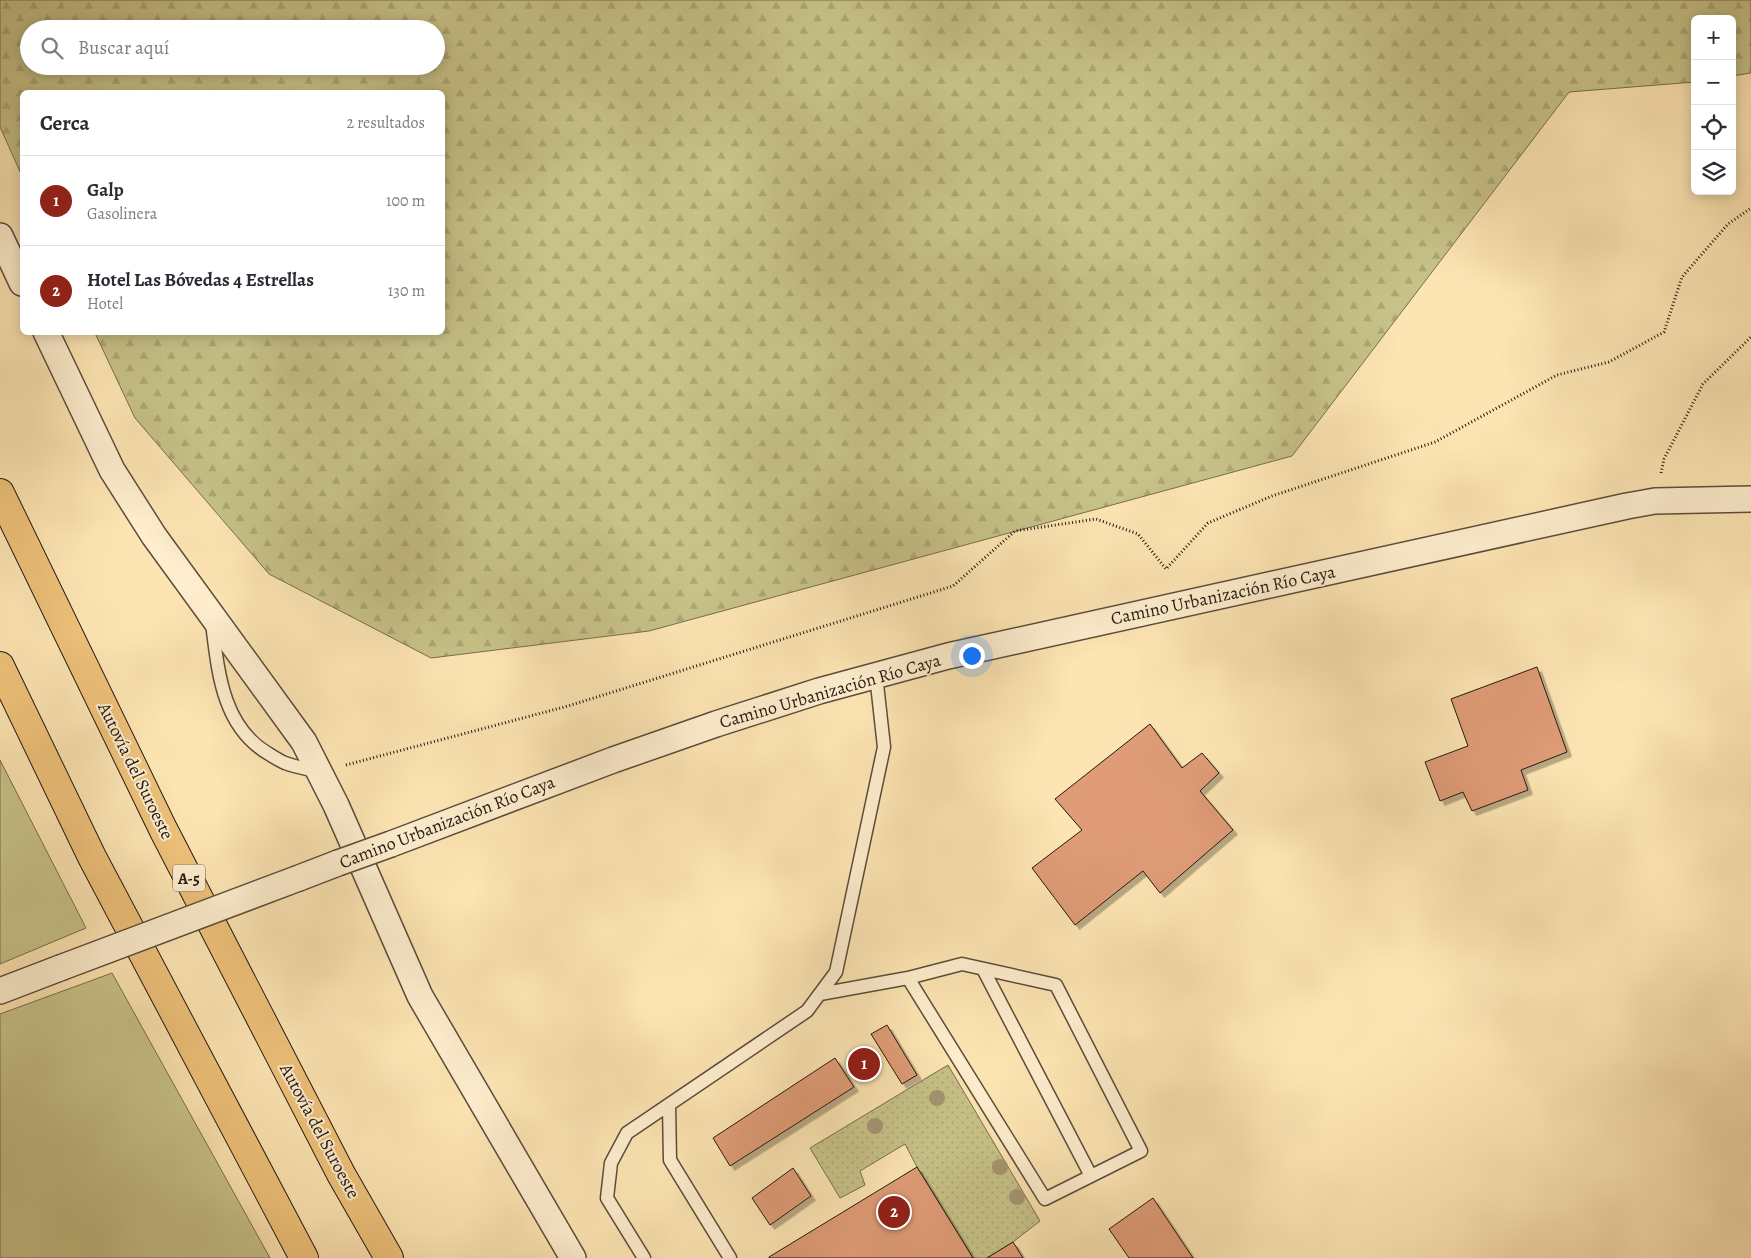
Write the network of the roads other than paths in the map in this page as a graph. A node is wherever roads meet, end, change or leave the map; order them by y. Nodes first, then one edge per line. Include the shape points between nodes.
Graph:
1 (0, 236) edge
2 (20, 279) edge
3 (47, 335) edge
4 (0, 493) edge
5 (1751, 500) edge
6 (212, 616) junction
7 (0, 666) edge
8 (876, 675) junction
9 (319, 772) junction
10 (983, 969) junction
11 (908, 978) junction
12 (0, 991) edge
13 (820, 994) junction
14 (669, 1105) junction
15 (1091, 1176) junction
16 (304, 1258) edge
17 (389, 1258) edge
18 (573, 1258) edge
19 (644, 1258) edge
20 (730, 1258) edge

1 - 2 street
3 - 6 street via 112,470 154,536
4 - 17 highway, Autovía del Suroeste / A-5 via 168,837 341,1174
5 - 8 street, Camino Urbanización Río Caya via 1655,501 948,656
6 - 9 street via 304,742
6 - 9 lane via 223,694 239,727 257,748 284,763
7 - 16 highway via 92,857
8 - 12 street, Camino Urbanización Río Caya, bridge via 819,690 612,760
8 - 13 lane via 884,747 836,972
9 - 18 street via 420,996
10 - 11 lane via 962,964
10 - 15 lane
10 - 15 lane via 1056,985 1141,1151
11 - 13 lane
11 - 15 lane via 1045,1199
13 - 14 lane via 807,1011
14 - 19 lane via 627,1134 612,1163 607,1198
14 - 20 lane via 670,1160

